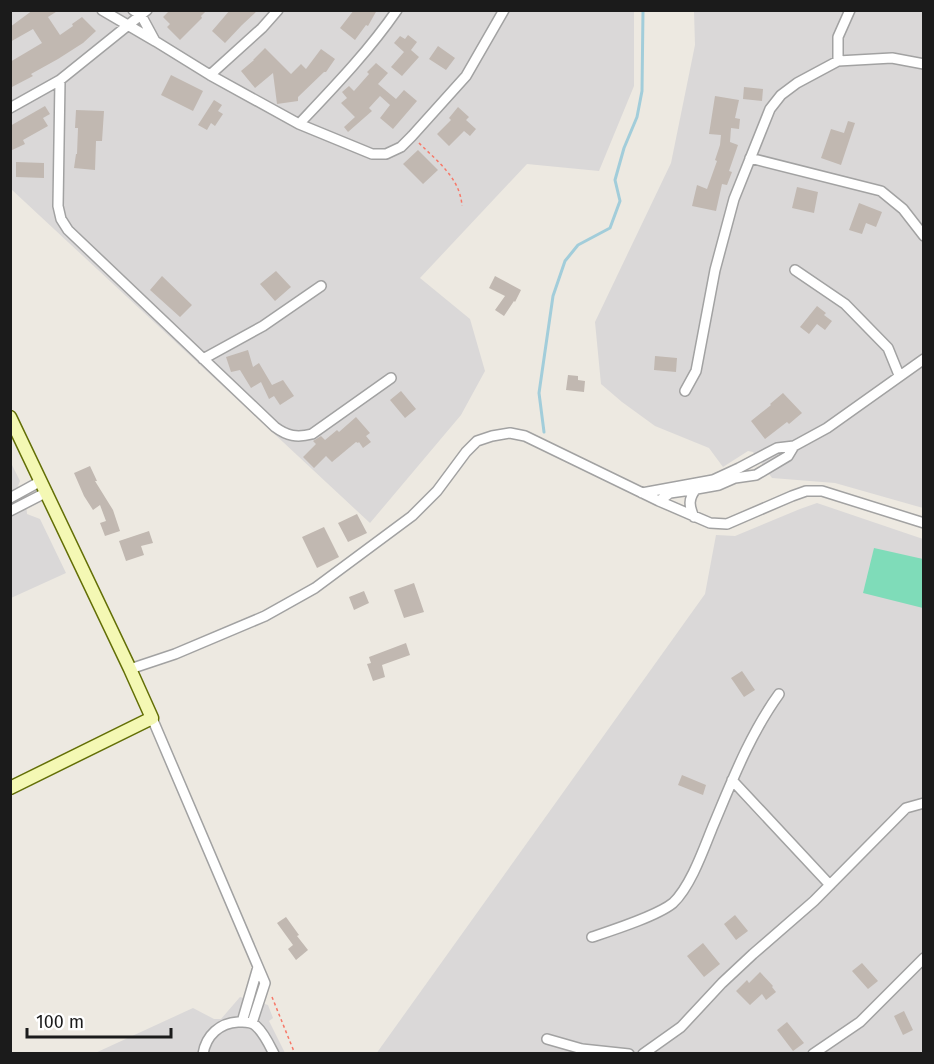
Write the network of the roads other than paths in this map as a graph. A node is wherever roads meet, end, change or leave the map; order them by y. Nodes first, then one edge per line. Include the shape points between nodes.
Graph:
1 (102, 10) edge
2 (278, 10) edge
3 (397, 10) edge
4 (504, 10) edge
5 (850, 10) edge
6 (140, 12) edge
7 (128, 26) junction
8 (155, 40) junction
9 (838, 61) junction
10 (924, 64) edge
11 (210, 75) junction
12 (60, 80) junction
13 (10, 108) edge
14 (299, 124) junction
15 (750, 158) junction
16 (924, 236) edge
17 (795, 270) dead end
18 (321, 286) dead end
19 (203, 359) junction
20 (924, 359) edge
21 (899, 375) junction
22 (392, 378) dead end
23 (685, 391) dead end
24 (10, 417) edge
25 (794, 446) junction
26 (44, 486) junction
27 (696, 489) junction
28 (642, 493) junction
29 (10, 498) edge
30 (659, 501) junction
31 (10, 511) edge
32 (694, 517) junction
33 (924, 523) edge
34 (130, 669) junction
35 (779, 694) dead end
36 (152, 718) junction
37 (732, 780) junction
38 (10, 788) edge
39 (924, 803) edge
40 (830, 885) junction
41 (592, 937) dead end
42 (924, 958) edge
43 (258, 967) junction
44 (247, 1023) junction
45 (547, 1039) dead end
46 (203, 1053) edge
47 (274, 1053) edge
48 (629, 1053) edge
49 (643, 1053) edge
50 (813, 1053) edge

1 - 7 street
2 - 11 street
3 - 14 street
4 - 14 street via 466,76 400,147 386,154 372,154
5 - 9 street via 838,37
6 - 7 street
6 - 8 street
7 - 8 street
7 - 12 street
8 - 11 street
9 - 10 street via 892,58
9 - 15 street via 781,95 770,109
11 - 14 street
12 - 13 street
12 - 19 street via 61,219
15 - 16 street via 881,191 903,208
15 - 23 street via 715,270 696,371
17 - 21 street via 845,304 888,348
18 - 19 street via 262,327
19 - 22 street via 275,427 292,437 312,434
20 - 21 street
21 - 25 street via 827,428
24 - 26 street
25 - 27 street via 788,456 756,475
25 - 28 street via 777,448 713,480
26 - 29 street
26 - 31 street
26 - 34 street
27 - 30 street via 670,493
27 - 32 street via 689,503
28 - 30 street
28 - 34 street via 525,436 510,433 477,441 412,516 315,588 265,616
30 - 32 street
32 - 33 street via 710,524 727,524 792,496 822,491
34 - 36 street
35 - 37 street via 764,715
36 - 38 street
36 - 43 street
37 - 40 street
37 - 41 street via 687,884 672,903
39 - 40 street via 906,808
40 - 49 street via 737,969 681,1027
42 - 50 street via 860,1022
43 - 44 street
43 - 44 street via 265,983
44 - 46 street via 228,1023 214,1031
44 - 47 street via 255,1024
45 - 48 street via 582,1049

